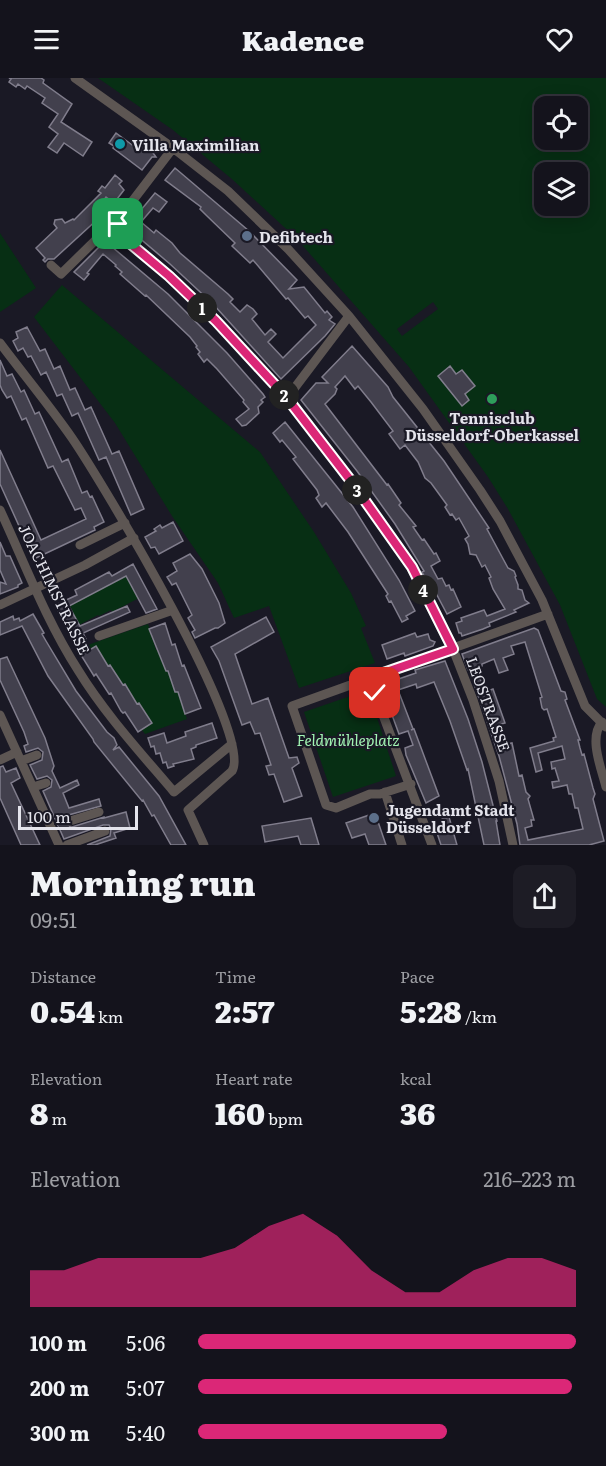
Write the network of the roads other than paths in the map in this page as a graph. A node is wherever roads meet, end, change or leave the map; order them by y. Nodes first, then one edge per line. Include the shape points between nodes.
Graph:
1 (75, 78) edge
2 (173, 148) junction
3 (118, 224) junction
4 (51, 265) dead end
5 (349, 316) junction
6 (0, 343) edge
7 (287, 398) junction
8 (0, 510) edge
9 (126, 523) junction
10 (134, 538) junction
11 (80, 545) dead end
12 (37, 589) junction
13 (0, 605) edge
14 (174, 613) junction
15 (548, 614) junction
16 (148, 625) dead end
17 (99, 636) dead end
18 (453, 649) junction
19 (369, 678) junction
20 (0, 715) edge
21 (605, 724) edge
22 (232, 744) junction
23 (37, 755) dead end
24 (19, 757) junction
25 (0, 760) edge
26 (38, 769) dead end
27 (26, 773) junction
28 (411, 784) junction
29 (606, 784) edge
30 (47, 785) dead end
31 (34, 789) junction
32 (386, 792) junction
33 (99, 812) dead end
34 (70, 821) tunnel mouth
35 (105, 831) dead end
36 (59, 845) edge
37 (67, 845) edge
38 (204, 845) edge
39 (402, 845) edge
40 (432, 845) edge
41 (513, 845) edge

1 - 2 street
2 - 3 street
2 - 5 street via 228,191
3 - 4 street via 111,225 61,274
3 - 7 street, LEOSTRASSE via 126,240 216,321
5 - 7 street
5 - 15 street via 423,409 480,490
6 - 9 street via 71,437
7 - 18 street, LEOSTRASSE via 412,567
8 - 12 street, JOACHIMSTRASSE
9 - 10 street
9 - 11 street
10 - 12 street
10 - 14 street
12 - 13 street
12 - 22 street, JOACHIMSTRASSE via 54,628 92,691 174,792
14 - 16 street
14 - 17 street
14 - 22 street via 219,703
15 - 18 street
15 - 21 street via 582,700
18 - 19 street
18 - 41 street, LEOSTRASSE via 491,752
19 - 28 street
19 - 32 street via 292,706 326,805 336,808
20 - 24 street
21 - 29 street via 598,726 596,738
22 - 38 street via 236,762 232,771 189,807 188,813
23 - 24 street
24 - 25 street
24 - 27 street
26 - 27 street
27 - 31 street
28 - 32 street
28 - 40 street
30 - 31 street
31 - 36 street via 56,828
32 - 39 street
33 - 34 street
35 - 37 street

